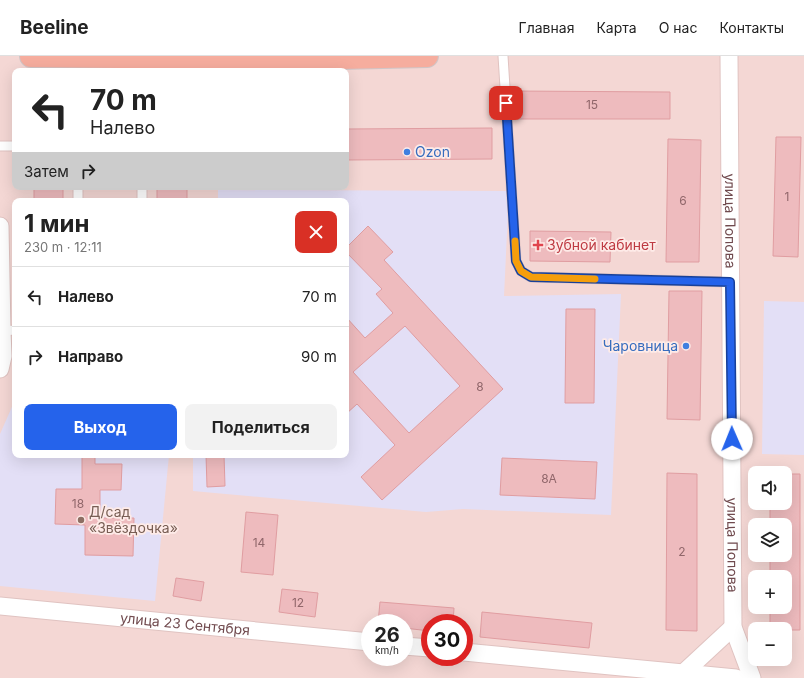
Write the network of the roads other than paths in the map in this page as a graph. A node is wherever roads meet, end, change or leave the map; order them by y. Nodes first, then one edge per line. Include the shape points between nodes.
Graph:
1 (31, 56) edge
2 (427, 56) edge
3 (503, 56) edge
4 (729, 56) edge
5 (0, 146) edge
6 (12, 146) edge
7 (0, 226) edge
8 (730, 282) junction
9 (6, 330) edge
10 (0, 369) edge
11 (0, 606) edge
12 (733, 627) junction
13 (361, 641) edge
14 (473, 653) edge
15 (680, 676) edge
16 (736, 678) edge
17 (752, 678) edge

1 - 2 main road via 294,59
3 - 8 lane via 516,261 521,271 531,277
4 - 8 street, улица Попова
5 - 6 lane
7 - 9 street
8 - 12 street, улица Попова
9 - 10 street
11 - 13 street, улица 23 Сентября
12 - 15 street
12 - 17 street
14 - 15 street
15 - 16 street

